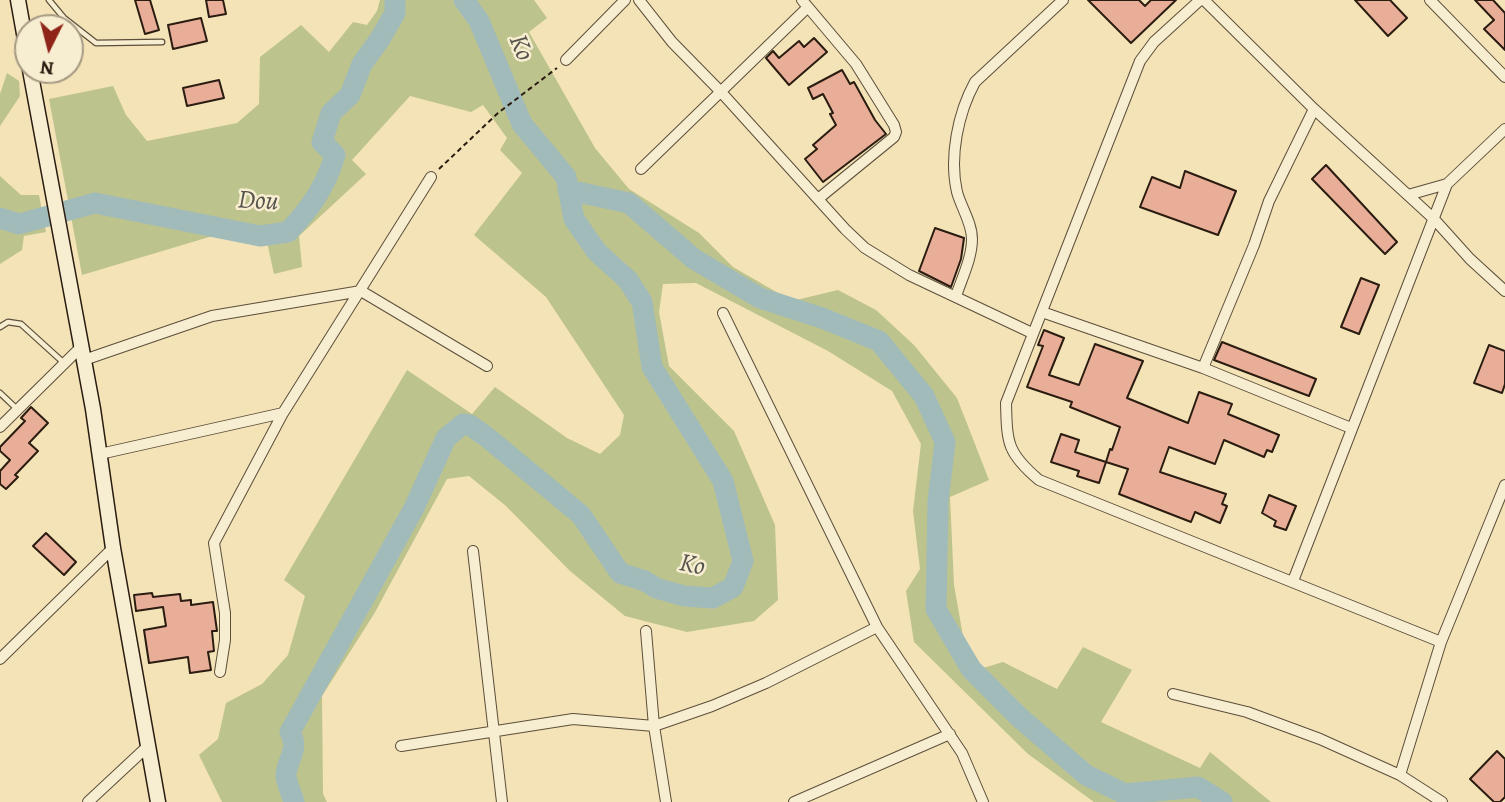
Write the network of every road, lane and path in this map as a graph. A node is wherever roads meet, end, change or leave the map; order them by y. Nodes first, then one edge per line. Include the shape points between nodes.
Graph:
1 (49, 0) edge
2 (625, 0) edge
3 (639, 0) edge
4 (1063, 0) edge
5 (1202, 0) edge
6 (1430, 0) edge
7 (805, 4) edge
8 (162, 41) dead end
9 (566, 60) joint
10 (1505, 77) edge
11 (33, 84) edge
12 (721, 92) junction
13 (1314, 109) junction
14 (1505, 129) edge
15 (641, 169) dead end
16 (431, 177) joint
17 (1447, 184) junction
18 (1408, 195) junction
19 (818, 199) junction
20 (1434, 219) junction
21 (361, 291) junction
22 (1505, 291) edge
23 (956, 296) junction
24 (1042, 312) junction
25 (723, 313) dead end
26 (0, 327) edge
27 (1032, 333) junction
28 (82, 353) junction
29 (64, 363) junction
30 (487, 366) dead end
31 (1203, 368) junction
32 (0, 393) edge
33 (18, 410) junction
34 (283, 413) junction
35 (0, 427) edge
36 (1351, 428) junction
37 (100, 454) junction
38 (1505, 485) edge
39 (113, 548) junction
40 (473, 551) dead end
41 (1293, 582) junction
42 (877, 627) junction
43 (646, 631) dead end
44 (1441, 642) junction
45 (0, 659) edge
46 (220, 672) dead end
47 (1173, 694) dead end
48 (654, 726) junction
49 (493, 730) junction
50 (950, 734) junction
51 (148, 746) junction
52 (401, 746) dead end
53 (1400, 775) junction
54 (88, 802) edge
55 (159, 802) edge
56 (502, 802) edge
57 (666, 802) edge
58 (793, 802) edge
59 (984, 802) edge
60 (1442, 802) edge

1 - 8 lane via 96,43
2 - 9 street
3 - 12 street via 671,42
4 - 23 street via 975,82 967,98 955,160 957,191 972,236
5 - 13 street
5 - 24 street via 1154,41 1140,61
6 - 10 street
7 - 12 street
7 - 19 street via 856,64 896,132
9 - 16 path via 498,113
11 - 28 main road
12 - 15 street
12 - 19 street
13 - 18 street
13 - 31 street via 1269,201
14 - 17 street
16 - 21 street
17 - 18 street
17 - 20 street
18 - 20 street
19 - 23 street via 865,248
20 - 22 street
20 - 36 street
21 - 28 street via 212,316
21 - 30 street
21 - 34 street
23 - 27 street
24 - 27 street
24 - 31 street
25 - 42 street
26 - 29 lane via 8,322 21,324
27 - 41 street via 1006,402 1013,454 1026,470 1039,480
28 - 29 street
28 - 37 main road
29 - 33 street
31 - 36 street
32 - 33 lane
33 - 35 street
34 - 37 street
34 - 46 street via 214,542 225,613
36 - 41 street
37 - 39 main road
38 - 44 street
39 - 45 street
39 - 51 main road
40 - 49 street
41 - 44 street
42 - 48 street via 766,683
42 - 50 street
43 - 48 street
44 - 53 street
47 - 53 street via 1247,712
48 - 49 street via 573,719
48 - 57 street
49 - 52 street
49 - 56 street
50 - 58 street
50 - 59 street
51 - 54 street
51 - 55 main road
53 - 60 street

